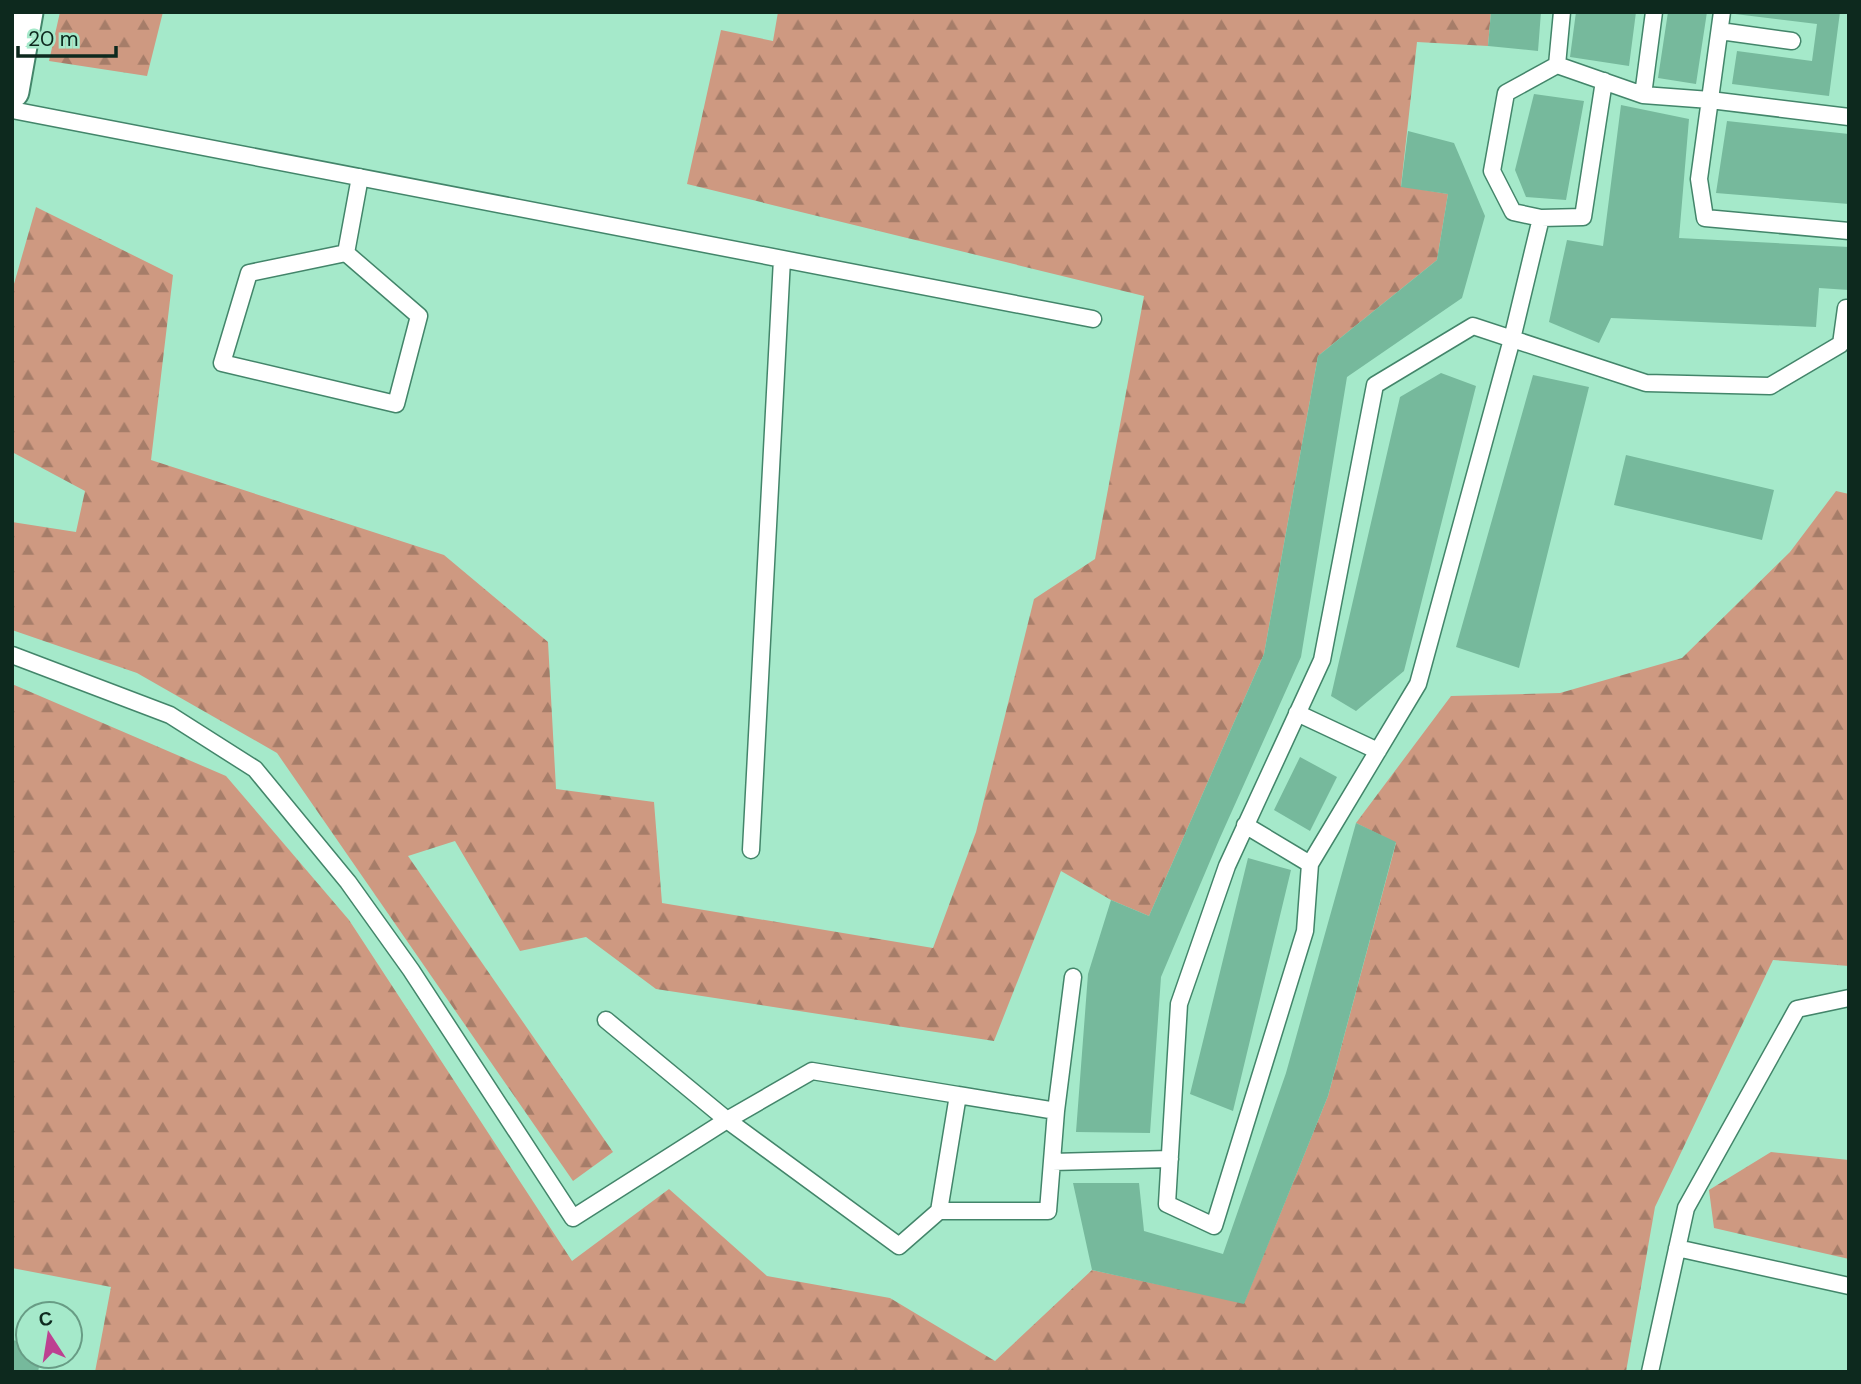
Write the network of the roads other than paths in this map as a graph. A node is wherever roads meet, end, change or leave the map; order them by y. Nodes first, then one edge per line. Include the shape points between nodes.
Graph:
1 (26, 12) edge
2 (1562, 12) edge
3 (1654, 12) edge
4 (1722, 12) edge
5 (1720, 31) junction
6 (1792, 41) dead end
7 (1558, 65) junction
8 (1604, 81) junction
9 (12, 91) edge
10 (1643, 95) junction
11 (1710, 100) junction
12 (12, 110) edge
13 (1849, 117) edge
14 (360, 177) junction
15 (1541, 218) junction
16 (1849, 231) edge
17 (346, 253) junction
18 (782, 259) junction
19 (1846, 308) dead end
20 (1093, 319) dead end
21 (1512, 339) junction
22 (12, 655) edge
23 (1297, 713) junction
24 (1378, 751) junction
25 (1245, 825) junction
26 (751, 850) dead end
27 (1310, 864) junction
28 (1073, 977) dead end
29 (1849, 998) edge
30 (606, 1020) dead end
31 (958, 1095) junction
32 (1056, 1111) junction
33 (727, 1120) junction
34 (1170, 1159) junction
35 (1052, 1162) junction
36 (939, 1211) junction
37 (1677, 1248) junction
38 (1849, 1286) edge
39 (1650, 1372) edge

1 - 9 street
2 - 7 lane
3 - 10 lane
4 - 5 lane
5 - 6 lane
5 - 11 lane
7 - 8 lane
7 - 15 lane via 1506,93 1492,171 1513,212
8 - 10 lane
8 - 15 lane via 1583,217
10 - 11 lane
11 - 13 lane
11 - 16 lane via 1699,179 1704,218
12 - 14 lane
14 - 17 lane
14 - 18 lane
15 - 21 lane
17 - 17 lane via 249,272 222,363 396,404 419,316
18 - 20 lane
18 - 26 lane
19 - 21 lane via 1841,344 1770,386 1646,383
21 - 23 lane via 1473,326 1375,385 1322,660
21 - 24 lane via 1418,684
22 - 33 lane via 170,715 255,769 364,904 573,1218
23 - 24 lane
23 - 25 lane
24 - 27 lane
25 - 27 lane
25 - 34 lane via 1179,1004
27 - 34 lane via 1305,931 1214,1226 1167,1204
28 - 32 lane
29 - 37 lane via 1797,1009 1686,1208
30 - 33 lane
31 - 32 lane
31 - 33 lane via 812,1071
31 - 36 lane
32 - 35 lane
33 - 36 lane via 899,1246
34 - 35 lane
35 - 36 lane via 1048,1211
37 - 38 lane
37 - 39 lane

